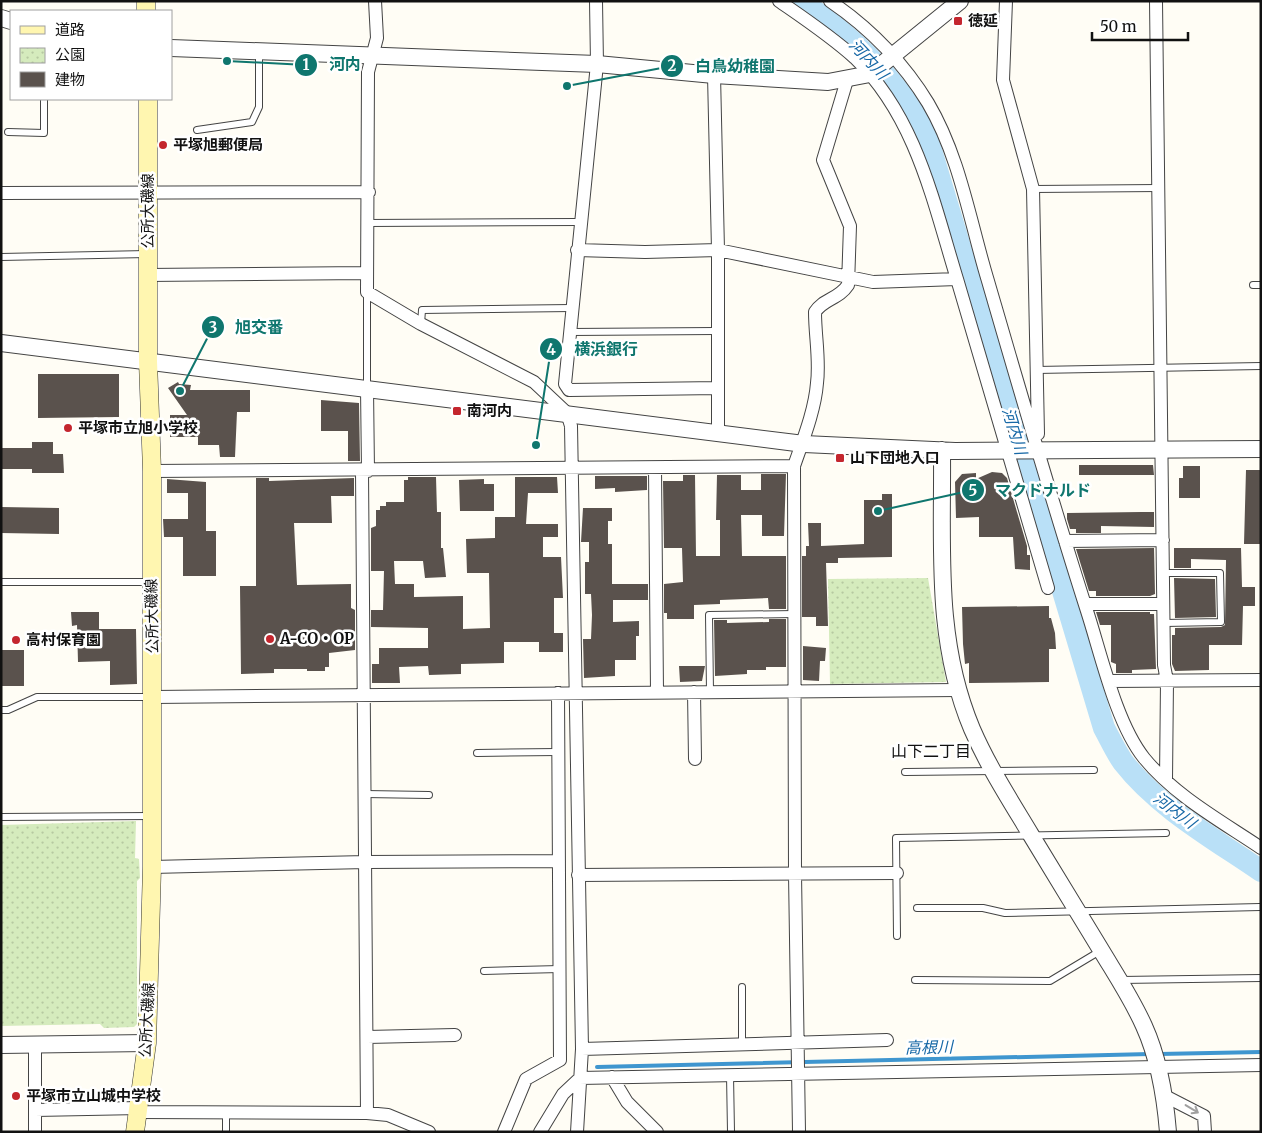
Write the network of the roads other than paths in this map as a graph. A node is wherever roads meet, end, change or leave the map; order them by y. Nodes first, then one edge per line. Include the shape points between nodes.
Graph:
1 (375, 1) edge
2 (596, 1) edge
3 (779, 1) edge
4 (830, 1) edge
5 (960, 1) edge
6 (1006, 1) edge
7 (1156, 1) edge
8 (172, 48) edge
9 (259, 51) junction
10 (371, 56) junction
11 (893, 57) junction
12 (598, 64) junction
13 (872, 73) junction
14 (714, 75) junction
15 (847, 80) junction
16 (44, 100) edge
17 (148, 100) edge
18 (197, 130) dead end
19 (8, 132) dead end
20 (1159, 188) junction
21 (1033, 189) junction
22 (148, 192) junction
23 (369, 192) junction
24 (1, 193) edge
25 (580, 222) junction
26 (367, 224) junction
27 (577, 250) junction
28 (718, 250) junction
29 (147, 254) junction
30 (1, 257) edge
31 (366, 273) junction
32 (148, 275) junction
33 (848, 278) junction
34 (957, 280) junction
35 (1253, 285) dead end
36 (1261, 286) edge
37 (367, 292) junction
38 (572, 308) junction
39 (421, 324) junction
40 (716, 331) junction
41 (570, 332) junction
42 (1, 344) edge
43 (148, 361) junction
44 (1261, 366) edge
45 (1160, 367) junction
46 (1036, 370) junction
47 (367, 388) junction
48 (718, 388) junction
49 (567, 413) junction
50 (718, 433) junction
51 (804, 444) junction
52 (1162, 449) junction
53 (1261, 449) edge
54 (942, 450) junction
55 (1008, 451) junction
56 (1036, 451) junction
57 (794, 466) junction
58 (572, 468) junction
59 (655, 468) junction
60 (365, 470) junction
61 (152, 471) junction
62 (1163, 540) junction
63 (1065, 541) junction
64 (1163, 573) junction
65 (1, 582) edge
66 (152, 582) junction
67 (1048, 588) dead end
68 (1085, 604) junction
69 (1164, 604) junction
70 (795, 614) junction
71 (1164, 623) junction
72 (1261, 680) edge
73 (1109, 681) junction
74 (1167, 681) junction
75 (958, 690) junction
76 (796, 691) junction
77 (575, 692) junction
78 (657, 692) junction
79 (694, 692) junction
80 (710, 692) junction
81 (558, 693) junction
82 (365, 694) junction
83 (153, 697) junction
84 (1, 710) edge
85 (558, 752) junction
86 (477, 753) dead end
87 (694, 759) dead end
88 (1094, 770) dead end
89 (904, 772) dead end
90 (992, 772) junction
91 (1166, 780) junction
92 (365, 794) junction
93 (429, 795) dead end
94 (152, 816) junction
95 (1, 817) edge
96 (1166, 833) dead end
97 (1031, 835) junction
98 (1261, 848) edge
99 (366, 862) junction
100 (559, 862) junction
101 (152, 867) junction
102 (897, 873) junction
103 (795, 874) junction
104 (578, 875) junction
105 (1260, 907) edge
106 (918, 908) dead end
107 (1077, 911) junction
108 (897, 936) dead end
109 (1101, 950) junction
110 (560, 969) junction
111 (484, 971) dead end
112 (1261, 978) edge
113 (915, 980) dead end
114 (1120, 980) junction
115 (742, 988) dead end
116 (455, 1035) dead end
117 (367, 1037) junction
118 (887, 1040) dead end
119 (798, 1042) junction
120 (147, 1043) junction
121 (742, 1044) junction
122 (1, 1045) edge
123 (35, 1045) junction
124 (582, 1049) junction
125 (1261, 1065) edge
126 (1158, 1066) junction
127 (798, 1073) junction
128 (730, 1074) junction
129 (612, 1077) junction
130 (580, 1078) junction
131 (1165, 1096) junction
132 (35, 1110) junction
133 (140, 1110) junction
134 (226, 1113) junction
135 (367, 1113) junction
136 (424, 1130) edge
137 (35, 1132) edge
138 (135, 1132) edge
139 (226, 1132) edge
140 (504, 1132) edge
141 (540, 1132) edge
142 (577, 1132) edge
143 (657, 1132) edge
144 (731, 1132) edge
145 (799, 1132) edge
146 (1168, 1132) edge
147 (1205, 1132) edge

1 - 10 street via 377,38
2 - 12 street
3 - 13 street
4 - 11 street via 852,16
5 - 11 street
6 - 21 street via 1003,80
7 - 20 street
8 - 9 street
9 - 10 street
9 - 18 lane via 259,107 252,122
10 - 12 street
10 - 23 street via 368,72
11 - 13 street
11 - 56 street via 929,105 952,156
12 - 14 street
12 - 25 street
13 - 15 street
13 - 34 street via 912,138
14 - 15 street via 828,82
14 - 28 street
15 - 33 street via 823,160 850,226
16 - 19 lane via 44,133
17 - 22 main road, 公所大磯線
20 - 21 lane
20 - 45 street
21 - 46 street
22 - 23 street
22 - 24 street
22 - 29 main road, 公所大磯線
23 - 26 street
25 - 26 lane
25 - 27 street
26 - 31 street
27 - 28 street
27 - 38 street
28 - 33 street
28 - 40 street
29 - 30 lane
29 - 32 main road, 公所大磯線
31 - 32 street
31 - 37 street
32 - 43 main road, 公所大磯線
33 - 34 street via 873,282
33 - 51 street via 843,293 820,304 815,312 818,381
34 - 55 street
35 - 36 lane
37 - 39 street
37 - 47 lane
38 - 39 lane via 422,310
38 - 41 street
39 - 49 street via 534,382
40 - 41 lane
40 - 48 street
41 - 48 street via 565,384 569,390
42 - 43 street
43 - 47 street
43 - 61 main road, 公所大磯線
44 - 45 lane
45 - 46 lane
45 - 52 street
46 - 56 street
47 - 49 street
47 - 60 street
48 - 50 street
49 - 50 street
49 - 58 street via 571,426
50 - 51 street
51 - 54 street
51 - 57 street
52 - 53 street
52 - 56 street
52 - 62 street
54 - 55 street
54 - 75 street via 944,606 947,644
55 - 56 street
55 - 67 street
56 - 63 street
57 - 59 street
57 - 70 street
58 - 59 street
58 - 60 street
58 - 77 street
59 - 78 street
60 - 61 street
60 - 82 street
61 - 66 main road, 公所大磯線
62 - 63 street
62 - 64 street
63 - 68 street
64 - 69 street
64 - 71 lane via 1220,573 1221,622
65 - 66 lane
66 - 83 main road, 公所大磯線
68 - 69 street
68 - 73 street
69 - 71 street
70 - 76 street
70 - 80 lane via 709,615
71 - 74 street
72 - 74 street
73 - 74 street
73 - 91 street via 1129,733 1144,757
74 - 91 street
75 - 76 street
75 - 90 street
76 - 80 street
76 - 103 street
77 - 78 street
77 - 81 street
77 - 104 street
78 - 79 street
79 - 80 street
79 - 87 street
81 - 82 street
81 - 85 street
82 - 83 street
82 - 92 street
83 - 84 lane via 37,697
83 - 94 main road, 公所大磯線
85 - 86 lane
85 - 100 street
88 - 90 lane
89 - 90 lane
90 - 97 street
91 - 98 street
92 - 93 lane
92 - 99 street
94 - 95 lane
94 - 101 main road, 公所大磯線
96 - 97 lane
97 - 102 lane via 896,838
97 - 107 street
99 - 100 street
99 - 101 street
99 - 117 street
100 - 110 street
101 - 120 main road, 公所大磯線
102 - 103 street
102 - 108 lane
103 - 104 street
103 - 119 street
104 - 124 street
105 - 107 lane
106 - 107 lane
107 - 109 street
109 - 113 lane via 1050,981
109 - 114 street
110 - 111 lane
110 - 140 street via 560,1060 526,1079
112 - 114 lane
114 - 126 street via 1149,1039
115 - 121 lane
116 - 117 street
117 - 135 street
118 - 119 street
119 - 121 street
119 - 127 street
120 - 123 street
120 - 133 main road, 公所大磯線
121 - 124 street
122 - 123 street
123 - 132 street
124 - 130 street
125 - 126 street
126 - 127 street
126 - 131 street
127 - 128 street
127 - 145 street
128 - 129 street
128 - 144 lane
129 - 130 street
129 - 143 street via 627,1102
130 - 141 street via 563,1094
130 - 142 street
131 - 146 street
131 -> 147 street via 1204,1116
132 - 133 street
132 - 137 street
133 - 134 street
133 - 138 main road, 公所大磯線
134 - 135 street
134 - 139 lane
135 - 136 street via 388,1114

